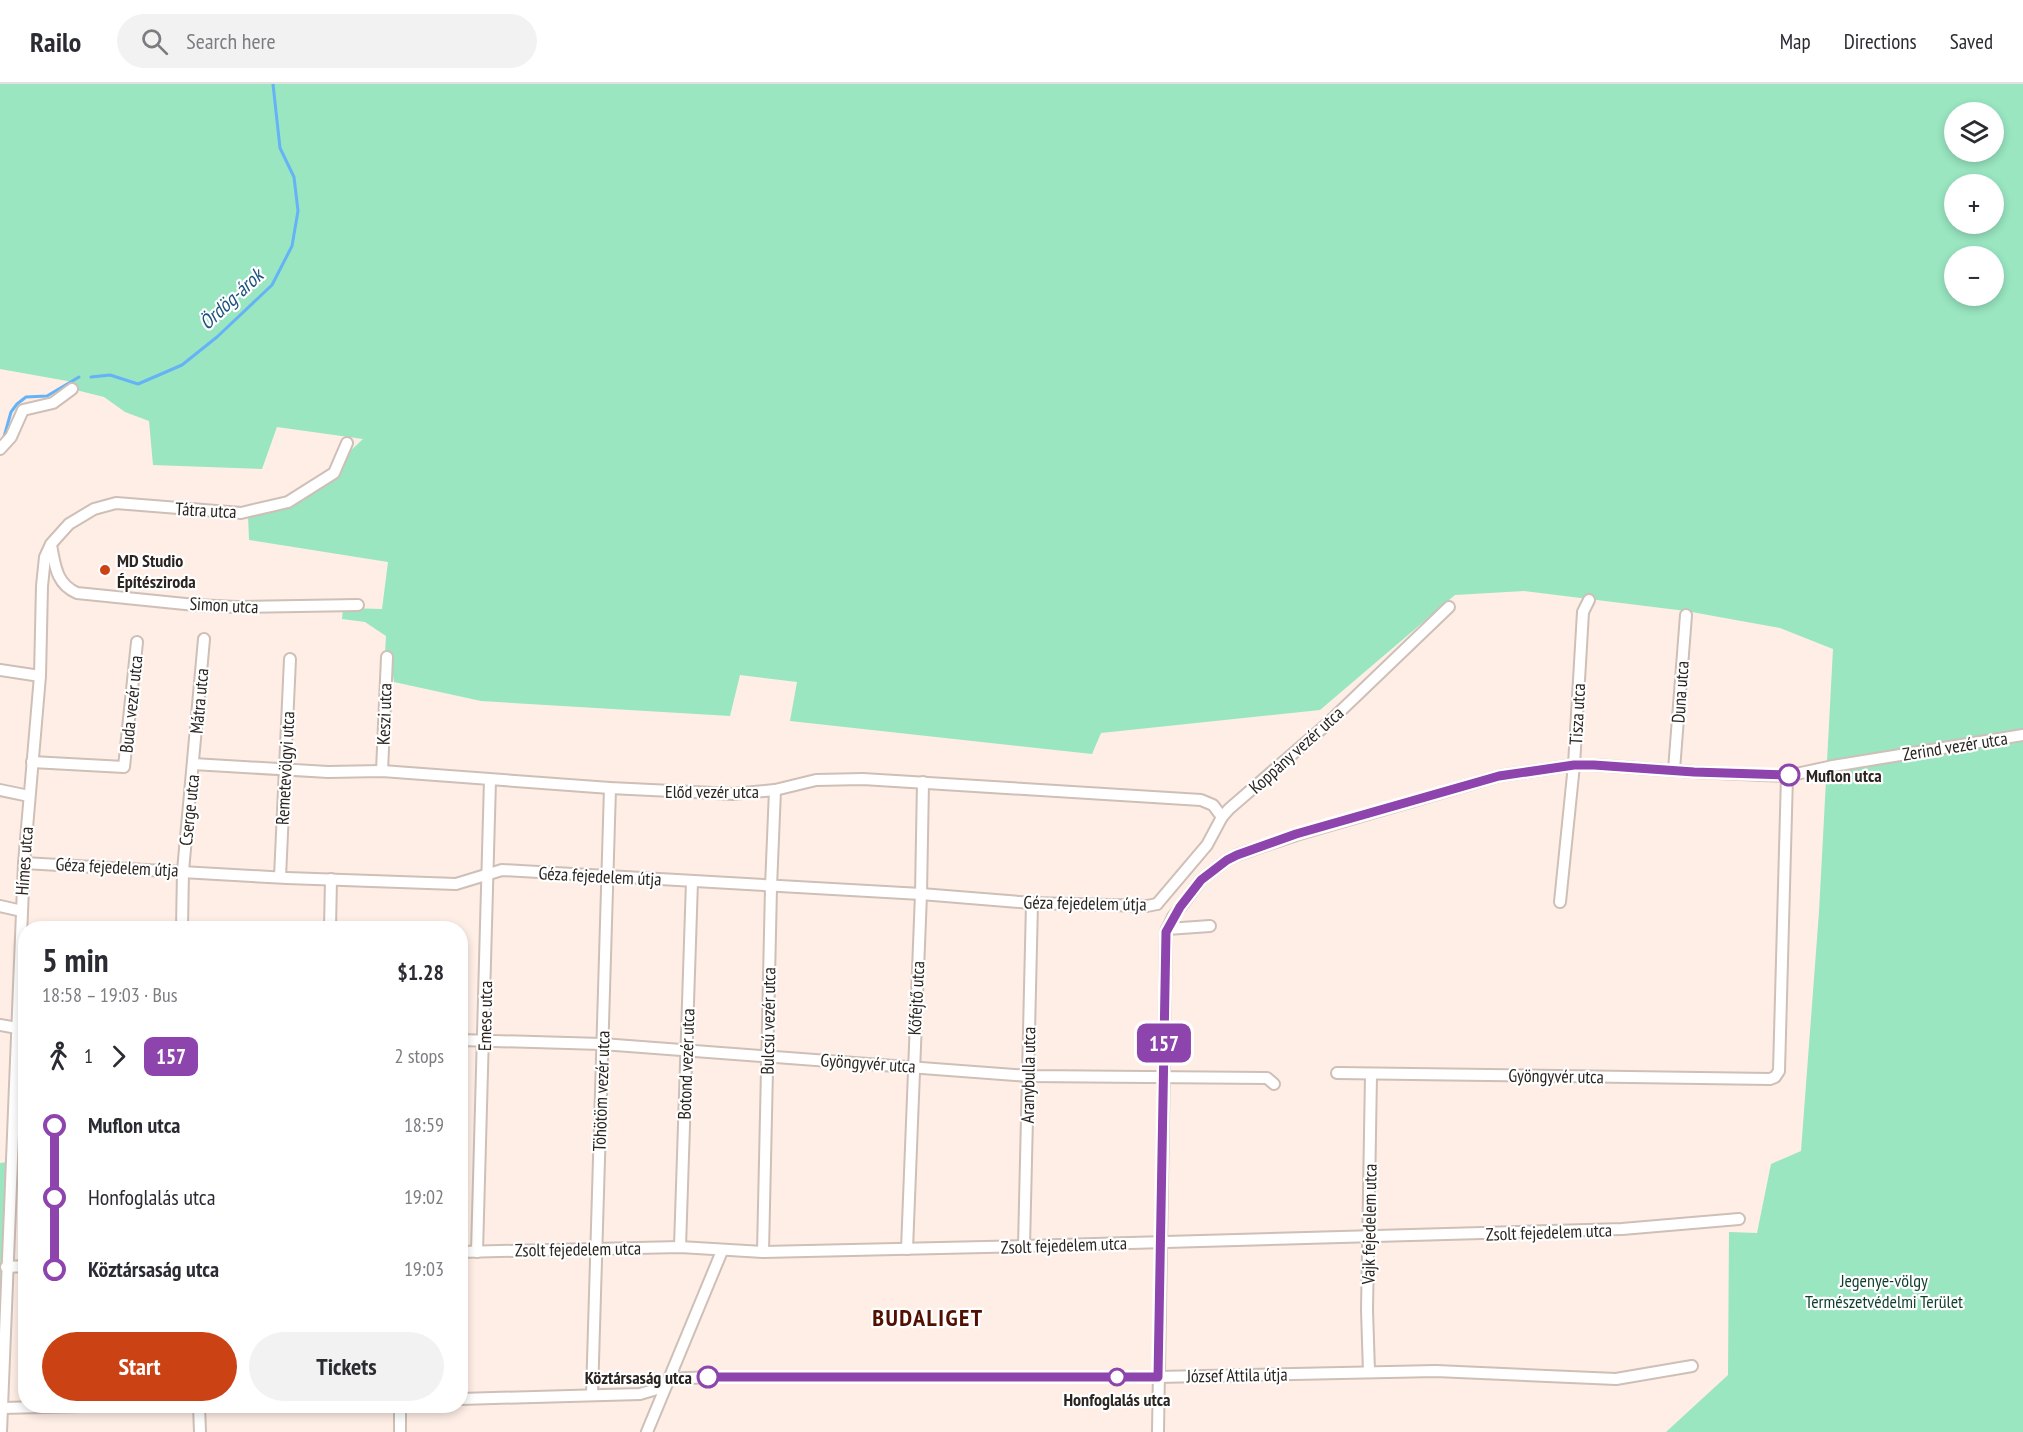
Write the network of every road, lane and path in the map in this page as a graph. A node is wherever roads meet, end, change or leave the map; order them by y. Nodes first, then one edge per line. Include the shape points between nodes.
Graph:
1 (72, 389) dead end
2 (346, 443) dead end
3 (0, 449) edge
4 (51, 544) junction
5 (1589, 600) dead end
6 (358, 605) dead end
7 (1449, 607) dead end
8 (1686, 615) dead end
9 (204, 639) dead end
10 (137, 642) dead end
11 (387, 657) dead end
12 (290, 658) dead end
13 (0, 670) edge
14 (40, 676) junction
15 (2023, 735) edge
16 (32, 762) junction
17 (193, 764) junction
18 (1574, 765) junction
19 (284, 769) junction
20 (1674, 770) junction
21 (382, 771) junction
22 (1787, 776) junction
23 (490, 780) junction
24 (923, 782) junction
25 (610, 788) junction
26 (0, 790) edge
27 (775, 790) junction
28 (29, 796) junction
29 (1222, 817) junction
30 (24, 863) junction
31 (183, 871) junction
32 (488, 874) junction
33 (280, 877) junction
34 (608, 877) junction
35 (331, 879) junction
36 (692, 881) junction
37 (771, 887) junction
38 (921, 894) junction
39 (1560, 902) dead end
40 (1032, 903) junction
41 (1157, 904) junction
42 (0, 906) edge
43 (21, 911) junction
44 (1173, 917) junction
45 (21, 921) edge
46 (182, 921) edge
47 (330, 921) edge
48 (1210, 926) dead end
49 (1167, 929) junction
50 (0, 1025) edge
51 (18, 1028) edge
52 (468, 1040) edge
53 (484, 1040) junction
54 (602, 1044) junction
55 (687, 1050) junction
56 (768, 1056) junction
57 (913, 1066) junction
58 (1337, 1073) dead end
59 (1371, 1075) junction
60 (18, 1076) edge
61 (1028, 1076) junction
62 (1163, 1077) junction
63 (1274, 1084) dead end
64 (1738, 1219) dead end
65 (1369, 1237) junction
66 (1160, 1242) junction
67 (1024, 1246) junction
68 (680, 1247) junction
69 (596, 1249) junction
70 (907, 1249) junction
71 (722, 1251) junction
72 (468, 1252) edge
73 (477, 1252) junction
74 (763, 1252) junction
75 (18, 1266) edge
76 (6, 1267) junction
77 (1692, 1366) dead end
78 (1369, 1372) junction
79 (1158, 1377) junction
80 (669, 1379) junction
81 (591, 1395) junction
82 (468, 1399) edge
83 (2, 1408) junction
84 (18, 1408) edge
85 (199, 1413) edge
86 (399, 1413) edge
87 (1, 1432) edge
88 (200, 1432) edge
89 (400, 1432) edge
90 (647, 1432) edge
91 (1158, 1432) edge

1 - 3 street via 53,403 26,408
2 - 4 street, Tátra utca via 334,473 288,502 241,513 116,503 81,517
4 - 6 street, Simon utca via 57,573 69,590 78,593 226,607
4 - 14 street, Hímes utca via 45,556 42,586
5 - 18 street, Tisza utca via 1583,612
7 - 29 street, Koppány vezér utca via 1326,725
8 - 20 street, Duna utca
9 - 17 street, Mátra utca
10 - 16 street, Buda vezér utca via 124,767
11 - 21 street, Keszi utca
12 - 19 street, Remetevölgyi utca
13 - 14 street
14 - 16 street, Hímes utca
15 - 22 street, Zerind vezér utca
16 - 28 street, Hímes utca
17 - 19 street, Előd vezér utca
17 - 31 street, Cserge utca
18 - 20 street, Zerind vezér utca
18 - 39 street, Tisza utca
18 - 44 street, Zerind vezér utca via 1499,776 1296,834 1237,855 1201,880
19 - 21 street, Előd vezér utca
19 - 33 street, Remetevölgyi utca
20 - 22 street, Zerind vezér utca
21 - 23 street, Előd vezér utca
22 - 59 street, Gyöngyvér utca via 1782,1003 1779,1071 1775,1077
23 - 25 street, Előd vezér utca
23 - 32 street, Emese utca
24 - 27 street, Előd vezér utca via 816,780
24 - 29 street, Előd vezér utca via 1201,800 1213,805
24 - 38 street, Kőfejtő utca
25 - 27 street, Előd vezér utca via 733,794
25 - 34 street, Töhötöm vezér utca
26 - 28 street
27 - 37 street, Bulcsú vezér utca
28 - 30 street, Hímes utca
29 - 41 street, Koppány vezér utca via 1207,845
30 - 31 street, Géza fejedelem útja
30 - 43 street, Hímes utca
31 - 33 street, Géza fejedelem útja
31 - 46 street, Cserge utca
32 - 34 street, Géza fejedelem útja via 502,870
32 - 35 street, Géza fejedelem útja via 456,884
32 - 53 street, Emese utca
33 - 35 street, Géza fejedelem útja
34 - 36 street, Géza fejedelem útja
34 - 54 street, Töhötöm vezér utca
35 - 47 street
36 - 37 street, Géza fejedelem útja
36 - 55 street, Botond vezér utca
37 - 38 street, Géza fejedelem útja
37 - 56 street, Bulcsú vezér utca
38 - 40 street, Géza fejedelem útja
38 - 57 street, Kőfejtő utca
40 - 41 street, Géza fejedelem útja
40 - 61 street, Aranybulla utca
41 - 44 street, Géza fejedelem útja
42 - 43 street
43 - 45 street, Hímes utca
44 - 49 street
48 - 49 street
49 - 62 street
50 - 51 street
52 - 53 street, Gyöngyvér utca
53 - 54 street, Gyöngyvér utca
53 - 73 street, Emese utca
54 - 55 street, Gyöngyvér utca
54 - 69 street, Töhötöm vezér utca
55 - 56 street, Gyöngyvér utca
55 - 68 street, Botond vezér utca
56 - 57 street, Gyöngyvér utca
56 - 74 street, Bulcsú vezér utca
57 - 61 street, Gyöngyvér utca
57 - 70 street, Kőfejtő utca
58 - 59 street, Gyöngyvér utca
59 - 65 street, Vajk fejedelem utca
60 - 76 street, Hímes utca
61 - 62 street, Gyöngyvér utca
61 - 67 street, Aranybulla utca
62 - 63 street, Gyöngyvér utca via 1267,1078
62 - 66 street
64 - 65 street, Zsolt fejedelem utca via 1622,1229
65 - 66 street, Zsolt fejedelem utca
65 - 78 street, Vajk fejedelem utca
66 - 67 street, Zsolt fejedelem utca
66 - 79 street
67 - 70 street, Zsolt fejedelem utca
68 - 69 street, Zsolt fejedelem utca
68 - 71 street, Zsolt fejedelem utca
69 - 73 street, Zsolt fejedelem utca
69 - 81 street, Töhötöm vezér utca
70 - 74 street, Zsolt fejedelem utca
71 - 74 street, Zsolt fejedelem utca
71 - 80 street
72 - 73 street, Zsolt fejedelem utca
75 - 76 street
76 - 83 street, Hímes utca
77 - 78 street, József Attila útja via 1616,1379 1481,1372
78 - 79 street, József Attila útja
79 - 80 street, József Attila útja
79 - 91 street
80 - 81 street, József Attila útja via 657,1389 640,1394
80 - 90 street
81 - 82 street, József Attila útja
83 - 84 street
83 - 87 street, Hímes utca
85 - 88 street
86 - 89 street

